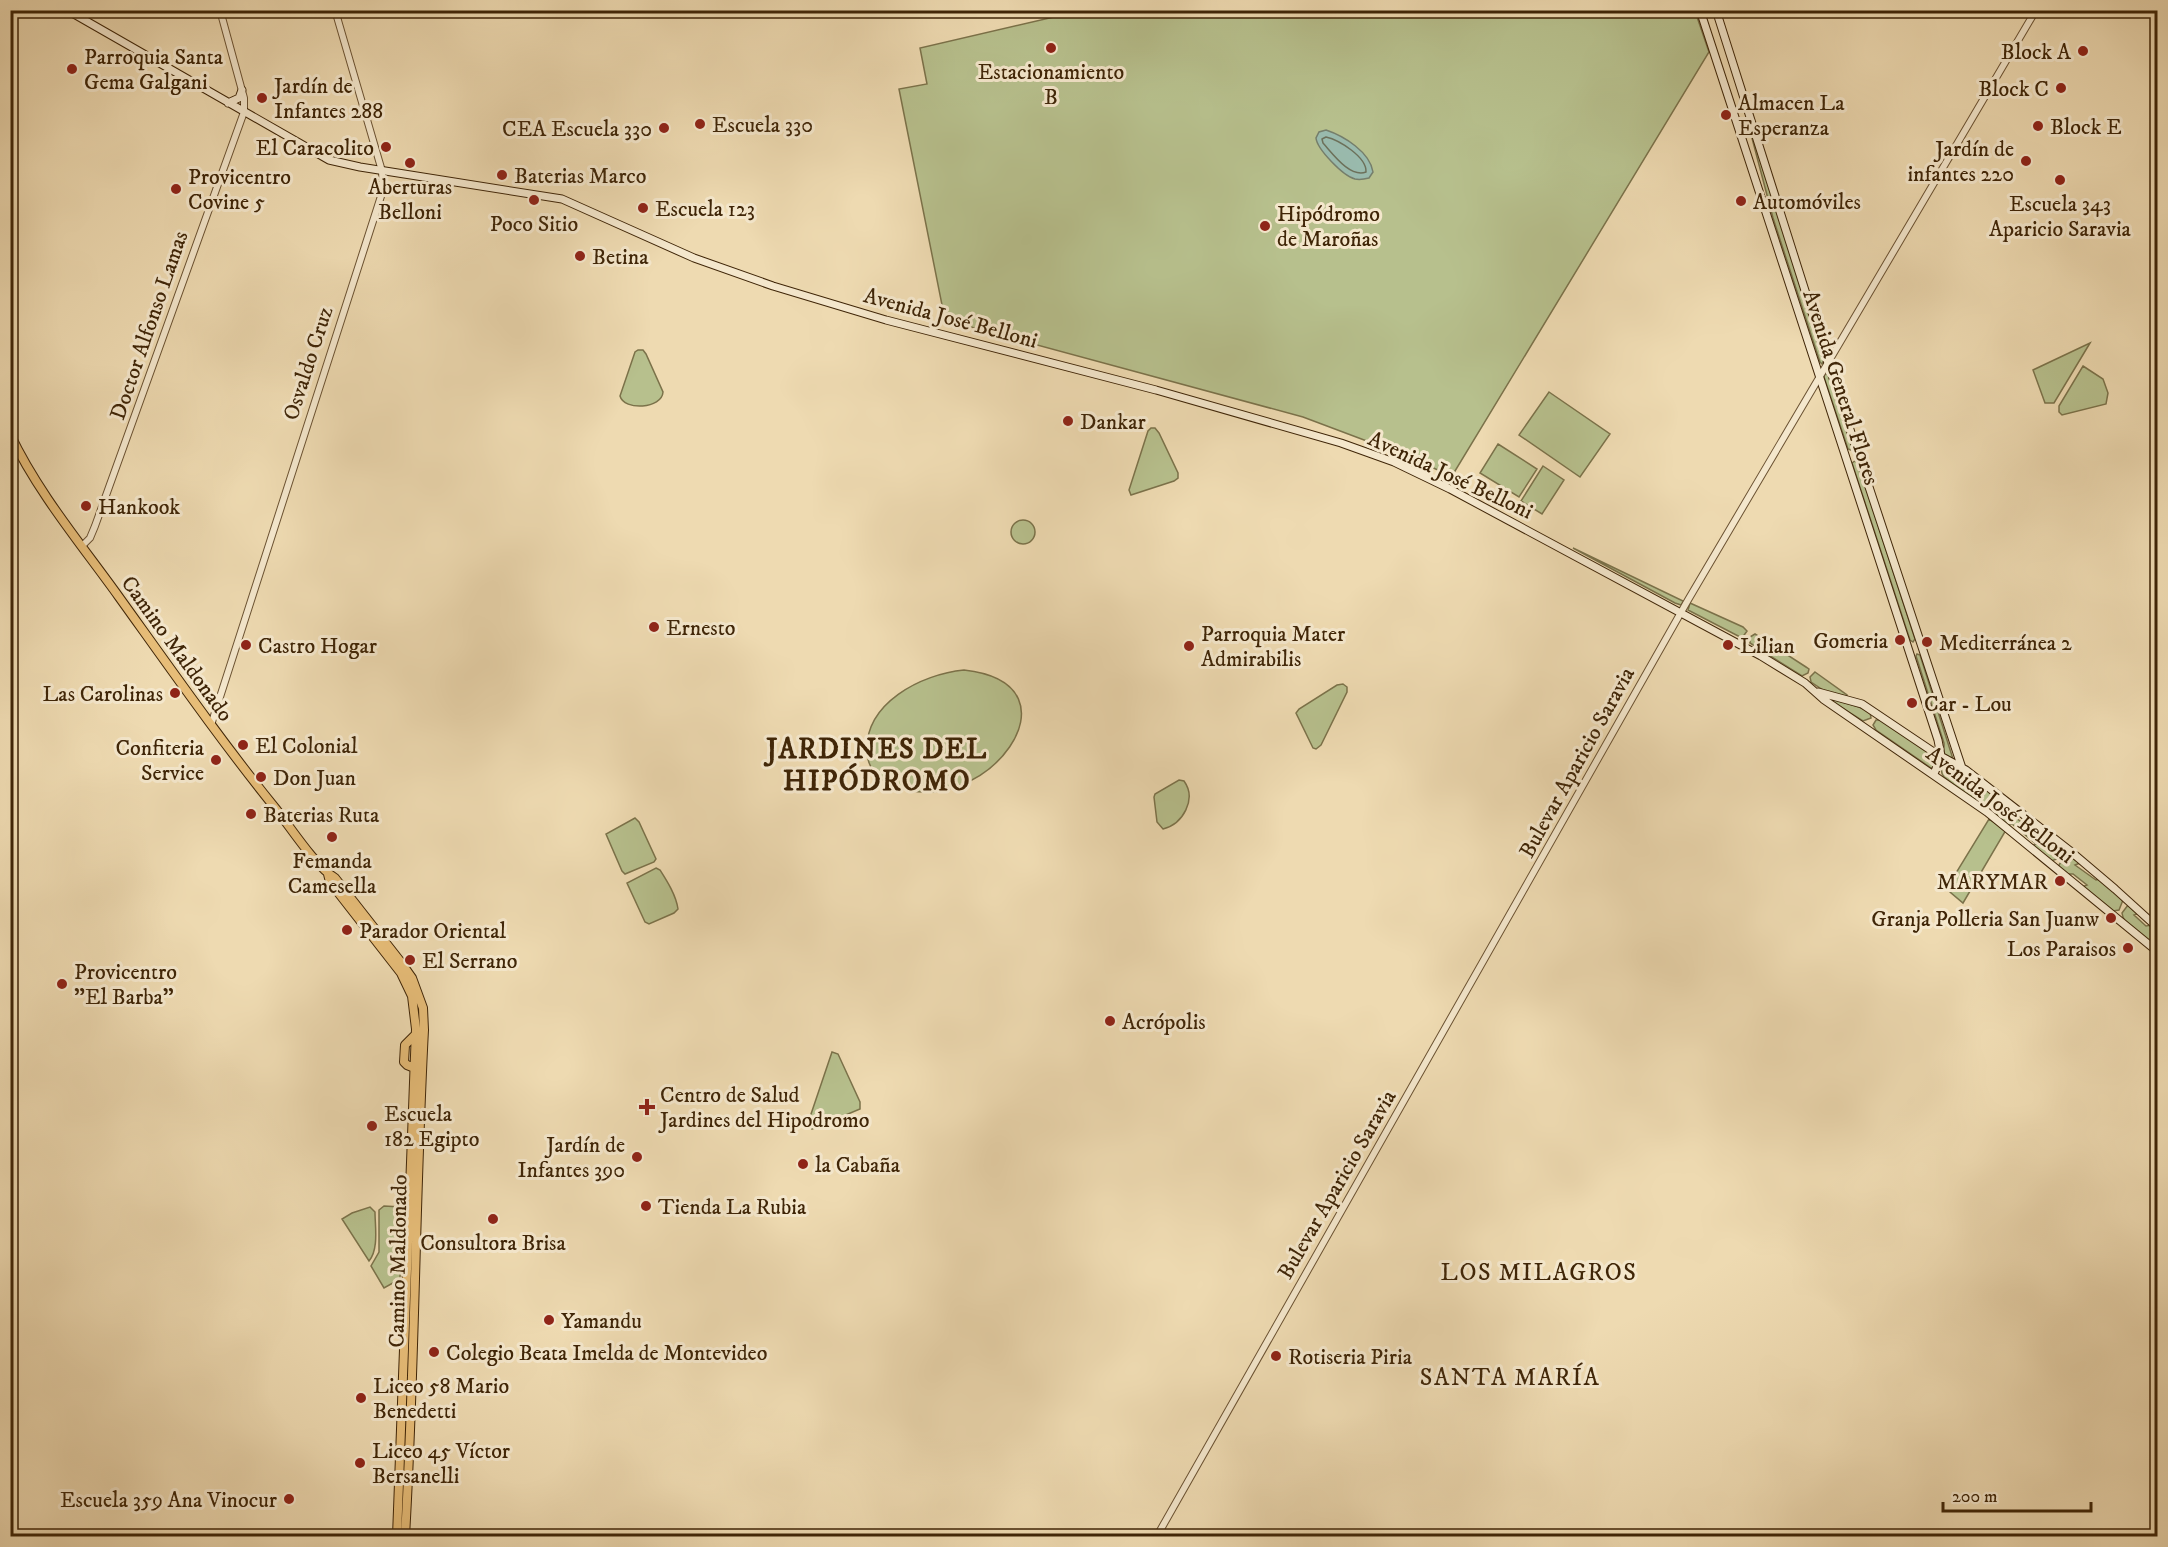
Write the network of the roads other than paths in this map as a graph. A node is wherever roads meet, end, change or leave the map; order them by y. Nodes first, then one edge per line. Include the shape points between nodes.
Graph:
1 (67, 10) edge
2 (220, 10) edge
3 (335, 10) edge
4 (1700, 10) edge
5 (1716, 10) edge
6 (2036, 10) edge
7 (242, 90) junction
8 (227, 103) junction
9 (244, 112) junction
10 (381, 171) junction
11 (1828, 363) junction
12 (1820, 375) junction
13 (10, 434) edge
14 (82, 546) junction
15 (1681, 612) junction
16 (1817, 692) junction
17 (211, 725) junction
18 (1941, 756) junction
19 (1962, 768) junction
20 (1934, 774) junction
21 (328, 874) junction
22 (2157, 928) edge
23 (2157, 952) edge
24 (418, 1069) junction
25 (397, 1536) edge
26 (405, 1536) edge
27 (1157, 1536) edge

1 - 8 main road, Avenida José Belloni
2 - 7 street
3 - 10 street, Osvaldo Cruz
4 - 12 main road, Avenida General Flores
5 - 11 main road, Avenida General Flores
6 - 11 street, Bulevar Aparicio Saravia
7 - 8 main road via 236,101
7 - 9 street
8 - 9 main road, Avenida José Belloni
9 - 10 main road, Avenida José Belloni via 329,160
9 - 14 street, Doctor Alfonso Lamas via 109,488 90,538
10 - 15 main road, Avenida José Belloni via 562,199 694,258 773,286 1341,443 1440,484
10 - 17 street, Osvaldo Cruz via 383,190
11 - 12 street, Bulevar Aparicio Saravia
11 - 19 main road, Avenida General Flores
12 - 15 street, Bulevar Aparicio Saravia
12 - 18 main road, Avenida General Flores
13 - 14 main road, Camino Maldonado
14 - 17 main road, Camino Maldonado
15 - 16 main road, Avenida José Belloni
15 - 27 street, Bulevar Aparicio Saravia
16 - 18 main road, Avenida José Belloni via 1862,704
16 - 20 main road, Avenida José Belloni
17 - 21 main road, Camino Maldonado
18 - 19 main road, Avenida José Belloni
18 - 20 main road
19 - 22 main road, Avenida José Belloni via 2069,850
20 - 23 main road, Avenida José Belloni via 1987,812
21 - 24 main road, Camino Maldonado via 388,944 417,988 424,1019
21 - 24 main road, Camino Maldonado via 410,990 415,1035 406,1042 404,1056 405,1064
24 - 25 main road, Camino Maldonado via 408,1188
24 - 26 main road, Camino Maldonado

